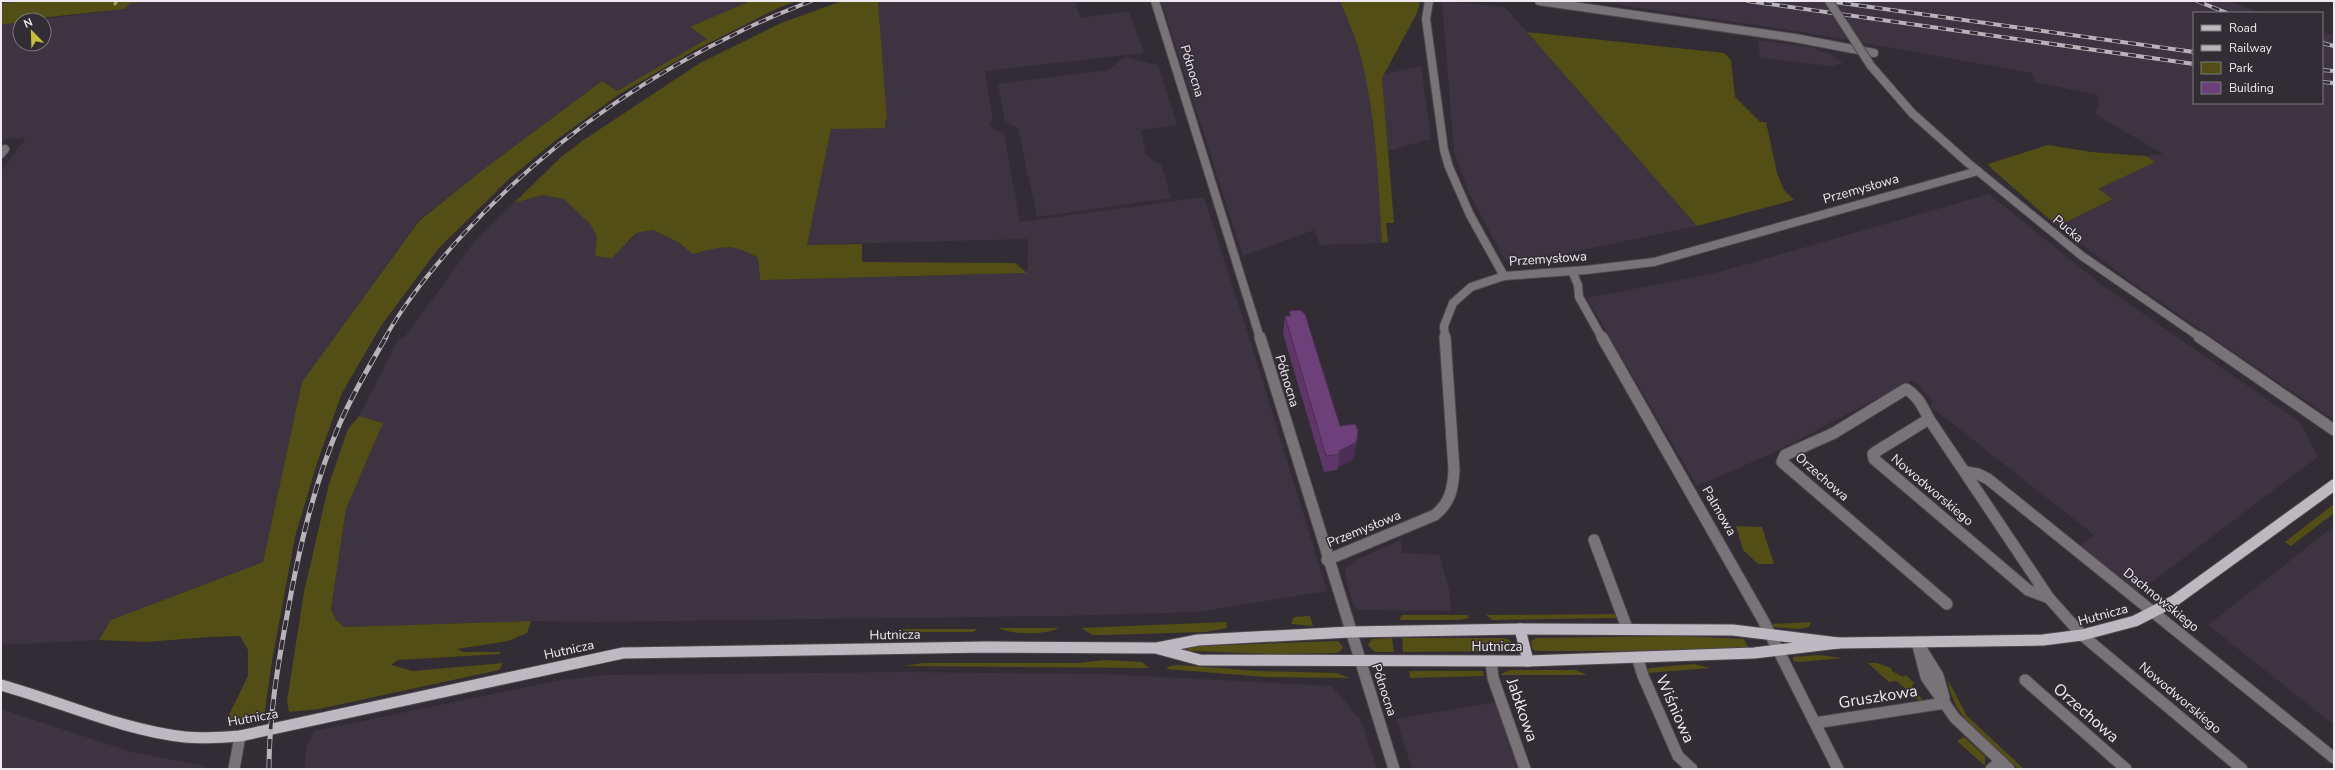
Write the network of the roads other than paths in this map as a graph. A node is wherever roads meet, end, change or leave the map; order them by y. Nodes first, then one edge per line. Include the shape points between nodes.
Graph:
1 (1155, 1) edge
2 (1429, 1) edge
3 (1539, 1) edge
4 (1829, 1) edge
5 (1874, 53) dead end
6 (1978, 171) junction
7 (1572, 270) junction
8 (1504, 276) junction
9 (1929, 419) junction
10 (2334, 430) edge
11 (1966, 472) junction
12 (2334, 485) edge
13 (1594, 540) dead end
14 (1327, 560) junction
15 (2050, 598) junction
16 (1947, 604) dead end
17 (2154, 613) junction
18 (1627, 628) junction
19 (1520, 629) junction
20 (1350, 632) junction
21 (1769, 634) junction
22 (2082, 636) junction
23 (1838, 642) junction
24 (1917, 642) junction
25 (1157, 648) junction
26 (1778, 650) junction
27 (1637, 657) junction
28 (1528, 660) junction
29 (1360, 661) junction
30 (1491, 661) junction
31 (2025, 680) dead end
32 (1, 685) edge
33 (1945, 703) junction
34 (1815, 723) junction
35 (240, 736) junction
36 (2334, 758) edge
37 (2005, 765) edge
38 (234, 769) edge
39 (1394, 769) edge
40 (1525, 769) edge
41 (1692, 769) edge
42 (1838, 769) edge
43 (1991, 769) edge
44 (2126, 769) edge
45 (2242, 769) edge

1 - 14 street, Północna
2 - 8 street via 1426,19 1448,168 1462,200
3 - 5 street via 1795,38
4 - 6 street, Pucka, bridge via 1882,81 1912,113
6 - 7 street, Przemysłowa via 1654,262
6 - 10 street, Pucka via 2092,264
7 - 8 street, Przemysłowa
7 - 21 street, Palmowa via 1578,285 1579,297
8 - 14 street, Przemysłowa via 1481,283 1462,294 1453,303 1445,321 1454,470 1448,504 1435,515
9 - 11 street, Nowodworskiego
9 - 15 street, Nowodworskiego via 1872,454 1874,459 2028,590
9 - 16 street, Orzechowa via 1920,399 1906,389 1834,433 1785,455 1782,462
11 - 15 street, Nowodworskiego
11 - 17 street, Dachnowskiego via 1988,479
12 - 17 main road, Hutnicza via 2218,571
13 - 18 street
14 - 20 street, Północna
15 - 22 street, Nowodworskiego
17 - 22 main road, Hutnicza via 2114,628
17 - 36 street, Dachnowskiego
18 - 19 main road, Hutnicza
18 - 21 main road, Hutnicza via 1733,630
19 - 20 main road, Hutnicza
19 - 28 main road
20 - 25 main road, Hutnicza via 1198,640
20 - 29 street, Północna
21 - 23 main road, Hutnicza
21 - 26 street, Palmowa
22 - 24 main road, Hutnicza via 2042,640
22 - 45 street, Nowodworskiego
23 - 24 main road, Hutnicza
23 - 26 main road, Hutnicza
24 - 33 street via 1926,677
25 - 29 main road, Hutnicza via 1200,660
25 - 35 main road, Hutnicza via 987,647 623,653
26 - 27 main road, Hutnicza
26 - 34 street, Palmowa
27 - 28 main road, Hutnicza
27 - 41 street, Wiśniowa via 1678,756
28 - 30 main road, Hutnicza
29 - 30 main road, Hutnicza
29 - 39 street, Północna
30 - 40 street, Jabłkowa via 1494,678
31 - 44 street, Orzechowa
32 - 35 main road, Hutnicza via 179,736
33 - 34 street, Gruszkowa
33 - 37 street via 1969,733
34 - 42 street, Palmowa
35 - 38 street
37 - 43 street

